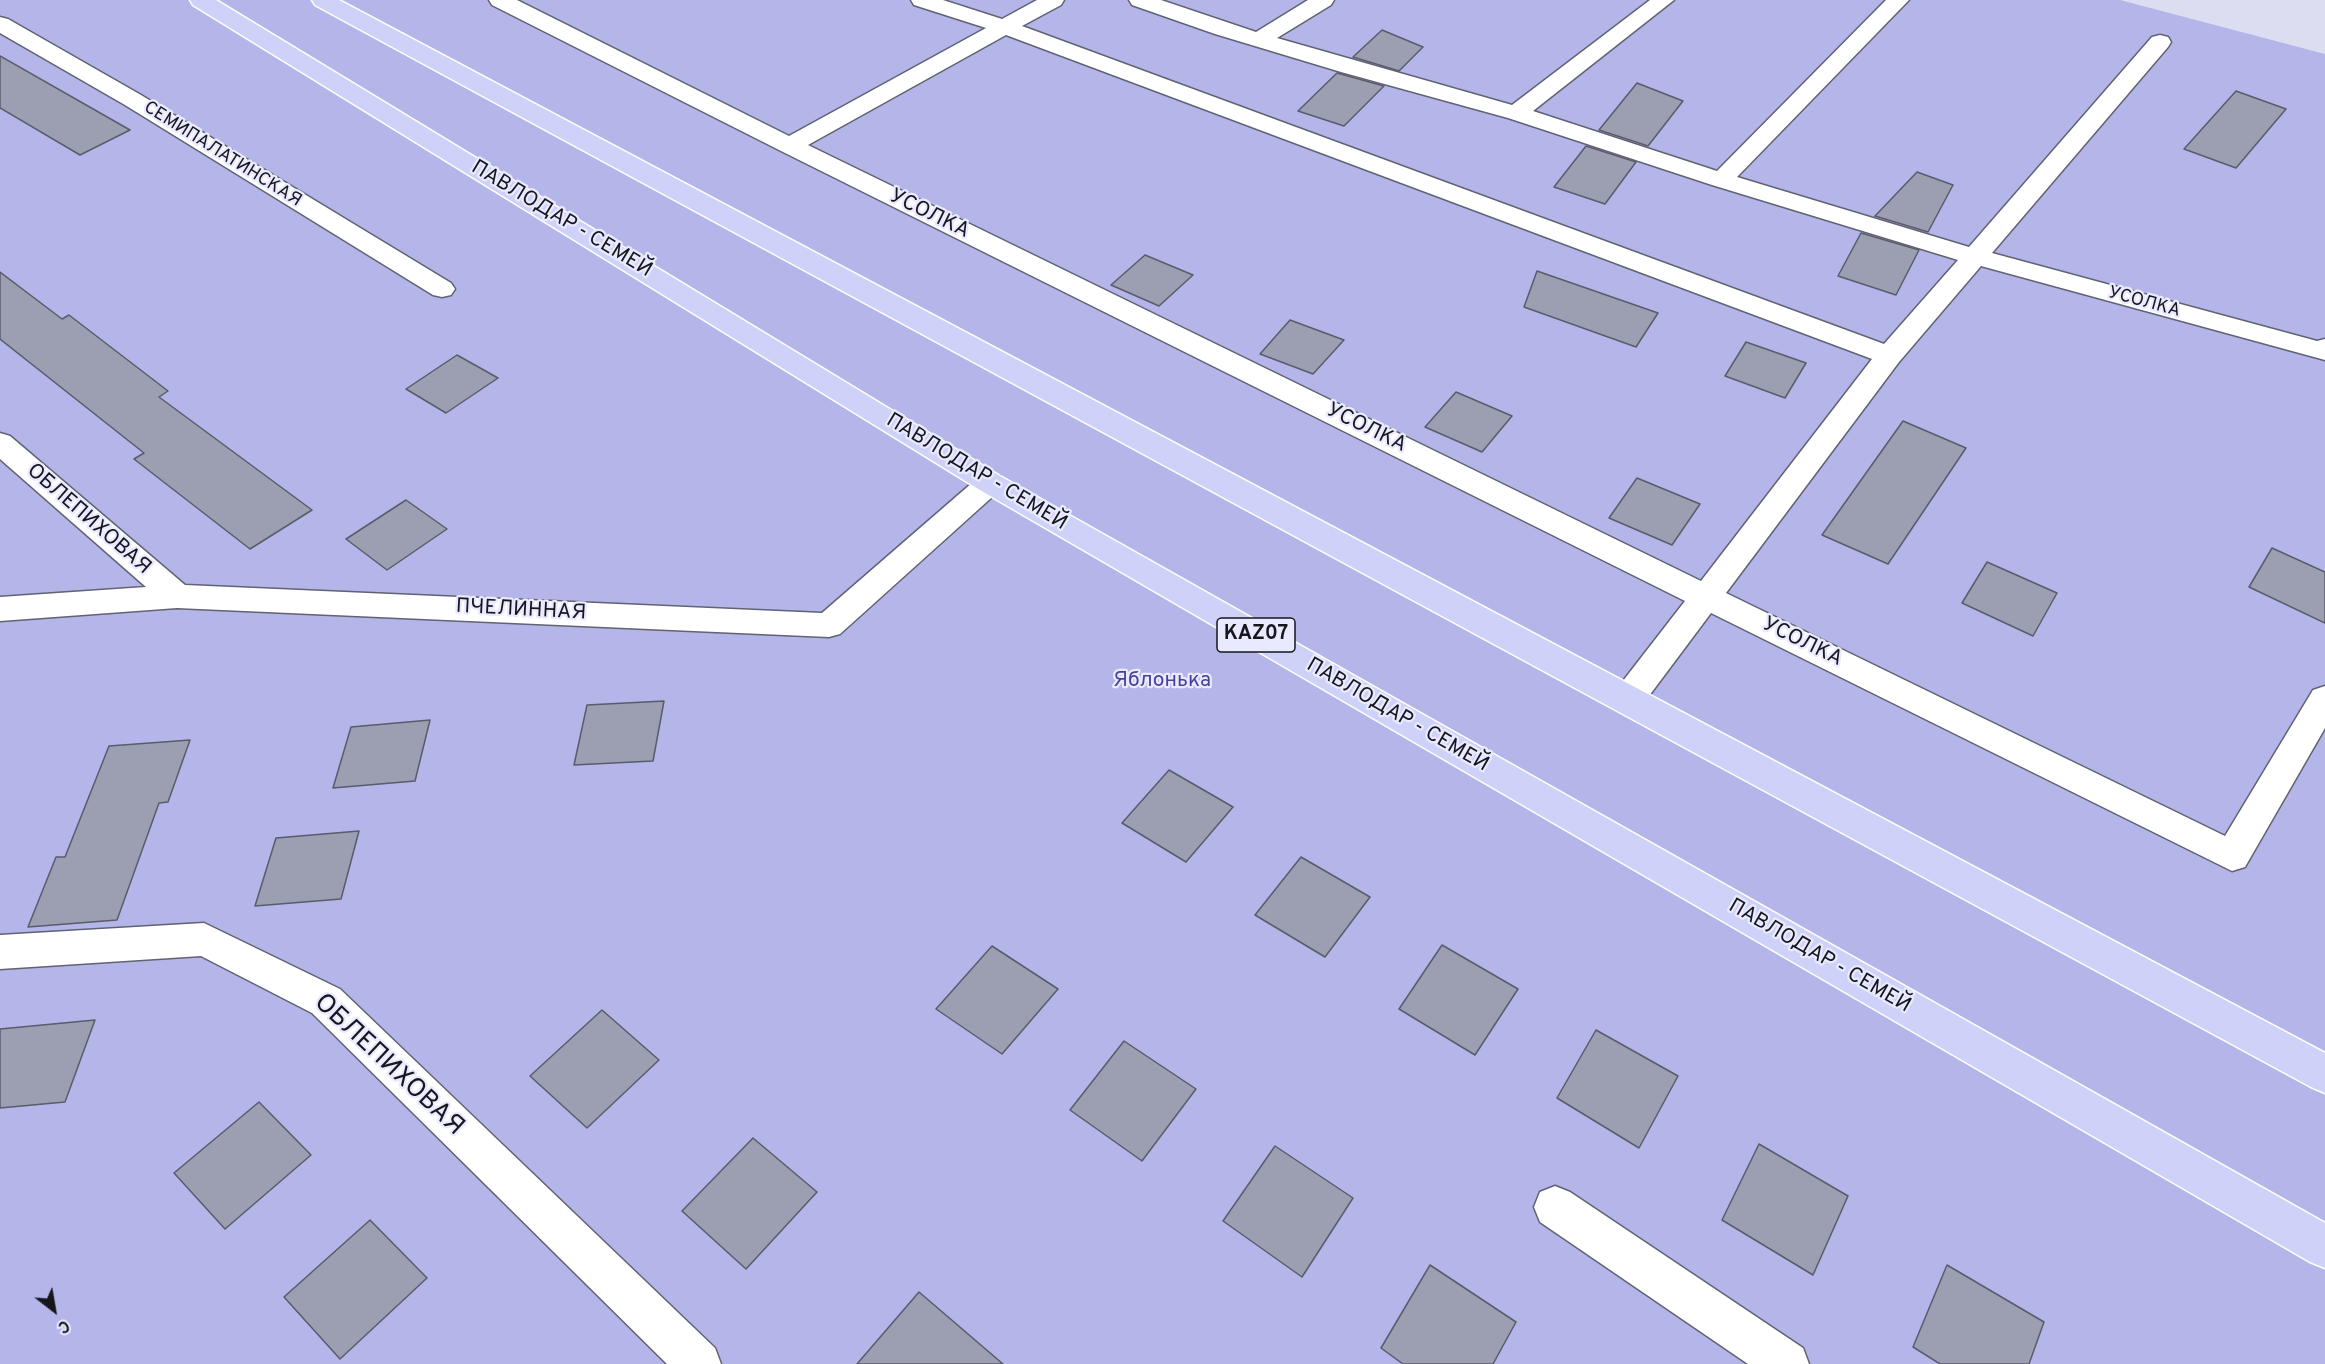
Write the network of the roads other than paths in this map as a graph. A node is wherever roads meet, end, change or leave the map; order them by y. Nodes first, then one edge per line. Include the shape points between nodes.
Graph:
1 (201, 0) edge
2 (323, 0) edge
3 (500, 0) edge
4 (922, 0) edge
5 (1053, 0) edge
6 (1140, 0) edge
7 (1323, 0) edge
8 (1663, 0) edge
9 (1898, 0) edge
10 (0, 24) edge
11 (1004, 27) junction
12 (1259, 40) junction
13 (2160, 42) dead end
14 (1516, 113) junction
15 (789, 146) junction
16 (1721, 180) junction
17 (1973, 256) junction
18 (442, 290) dead end
19 (2324, 350) edge
20 (1889, 356) junction
21 (0, 443) edge
22 (990, 483) junction
23 (177, 596) junction
24 (1708, 596) junction
25 (0, 609) edge
26 (1628, 699) junction
27 (2325, 699) edge
28 (0, 952) edge
29 (2325, 1074) edge
30 (1555, 1207) dead end
31 (2325, 1247) edge
32 (699, 1364) edge
33 (1787, 1364) edge

1 - 22 highway, ПАВЛОДАР - СЕМЕЙ / KAZ07
2 - 26 highway
3 - 15 street, УСОЛКА
4 - 11 street
5 - 11 street
6 - 12 street, УСОЛКА
7 - 12 street
8 - 14 street
9 - 16 street
10 - 18 street, СЕМИПАЛАТИНСКАЯ via 133,100
11 - 15 street
11 - 20 street
12 - 14 street, УСОЛКА
13 - 17 street
14 - 16 street, УСОЛКА
15 - 24 street, УСОЛКА
16 - 17 street, УСОЛКА
17 - 19 street, УСОЛКА
17 - 20 street
20 - 24 street
21 - 23 street, ОБЛЕПИХОВАЯ
22 - 23 street, ПЧЕЛИННАЯ via 829,625
22 - 31 highway, ПАВЛОДАР - СЕМЕЙ / KAZ07
23 - 25 street, ПЧЕЛИННАЯ
24 - 26 street
24 - 27 street, УСОЛКА via 2232,856
26 - 29 highway
28 - 32 street, ОБЛЕПИХОВАЯ via 204,939 326,1001
30 - 33 street

